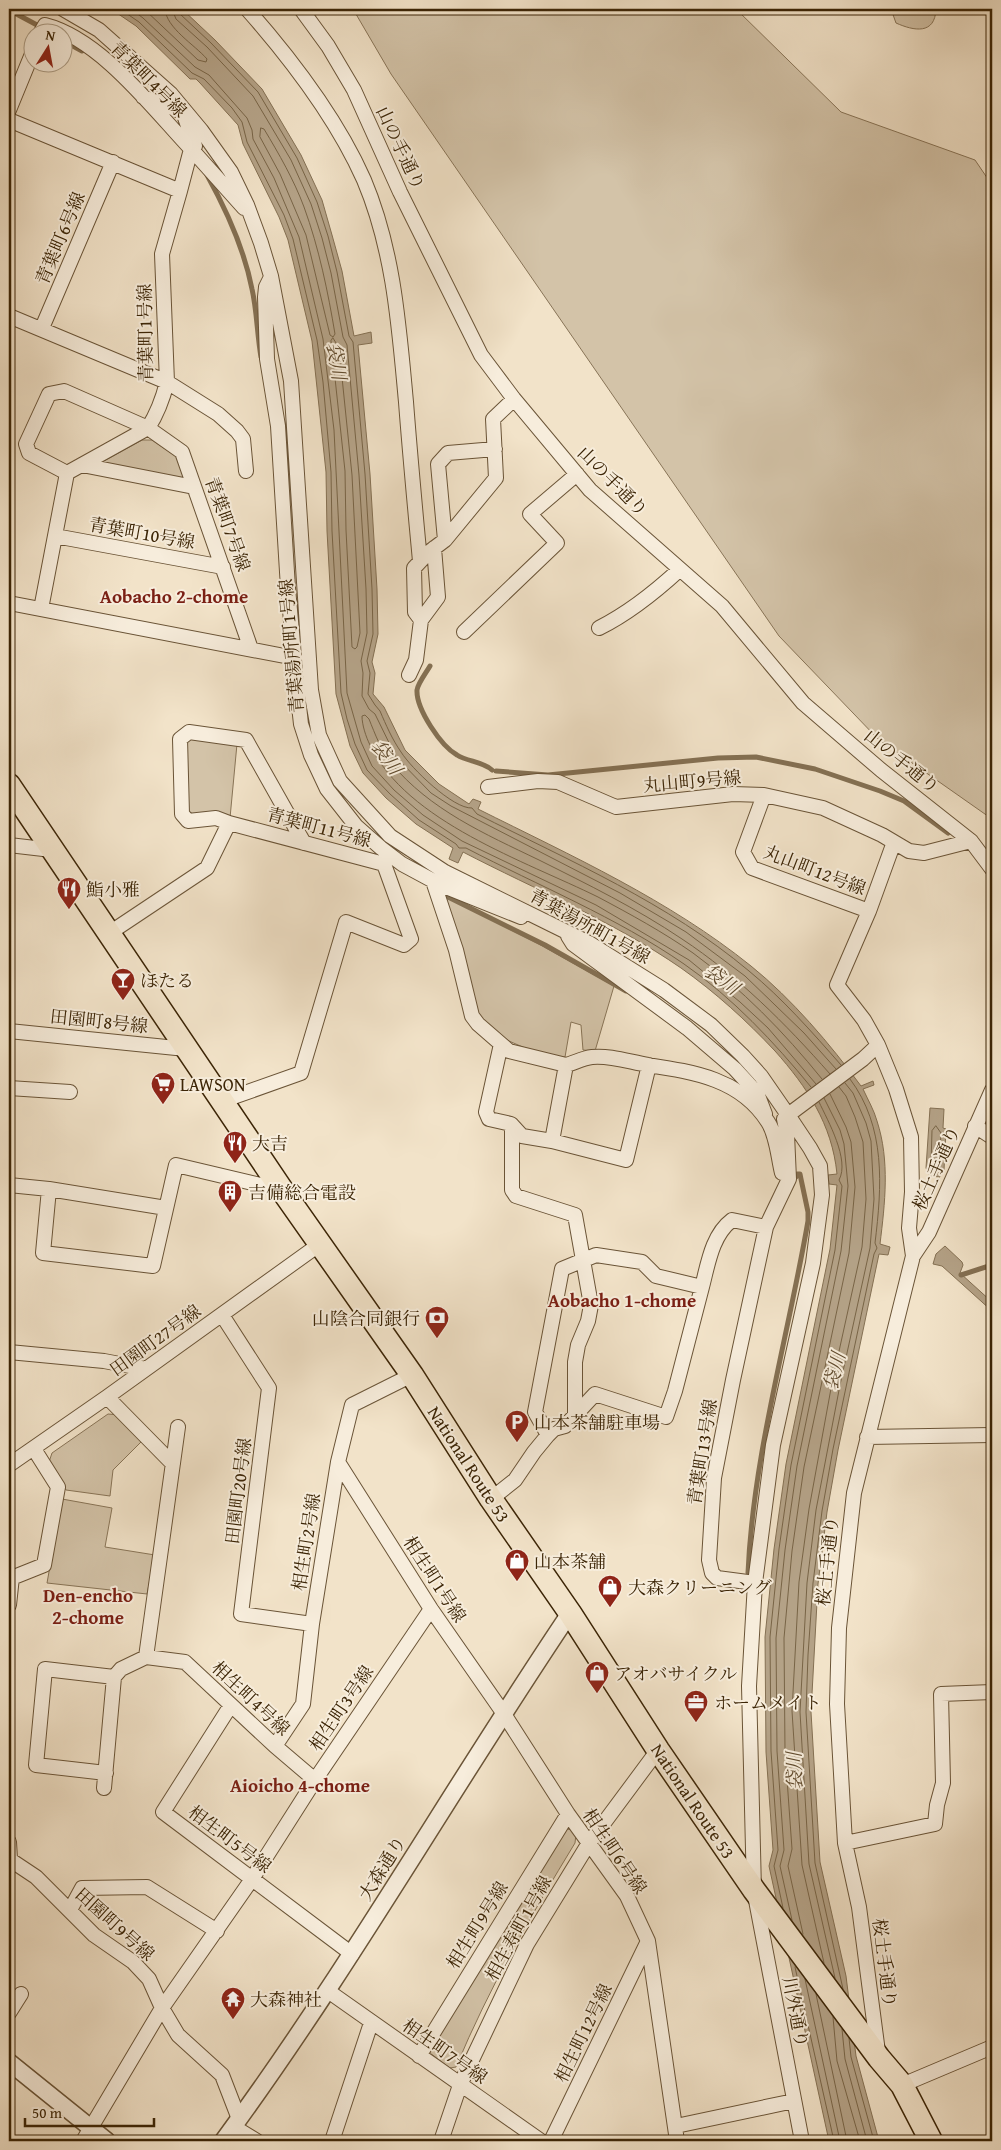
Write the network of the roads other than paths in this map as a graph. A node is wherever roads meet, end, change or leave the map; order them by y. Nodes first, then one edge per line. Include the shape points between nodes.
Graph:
1 (63, 9) edge
2 (247, 9) edge
3 (301, 9) edge
4 (72, 37) edge
5 (25, 72) edge
6 (143, 96) junction
7 (9, 110) edge
8 (182, 110) junction
9 (9, 120) edge
10 (193, 151) junction
11 (113, 162) junction
12 (180, 191) junction
13 (250, 214) junction
14 (271, 276) junction
15 (9, 316) edge
16 (42, 328) junction
17 (167, 382) junction
18 (514, 400) junction
19 (148, 428) junction
20 (495, 449) junction
21 (82, 465) junction
22 (246, 471) dead end
23 (67, 473) junction
24 (576, 474) junction
25 (194, 487) junction
26 (55, 536) junction
27 (445, 540) junction
28 (434, 548) junction
29 (420, 561) junction
30 (223, 567) junction
31 (679, 570) junction
32 (9, 604) edge
33 (41, 609) junction
34 (421, 620) junction
35 (599, 628) dead end
36 (464, 632) dead end
37 (251, 649) junction
38 (295, 658) junction
39 (409, 675) dead end
40 (9, 785) edge
41 (488, 787) dead end
42 (764, 795) junction
43 (229, 823) junction
44 (971, 841) junction
45 (894, 842) junction
46 (304, 843) junction
47 (9, 845) edge
48 (52, 850) junction
49 (992, 869) edge
50 (434, 881) junction
51 (869, 911) junction
52 (536, 917) junction
53 (565, 931) junction
54 (108, 934) junction
55 (9, 1031) edge
56 (501, 1044) junction
57 (878, 1045) junction
58 (186, 1049) junction
59 (566, 1065) junction
60 (649, 1065) junction
61 (9, 1088) edge
62 (992, 1090) edge
63 (70, 1092) dead end
64 (222, 1101) junction
65 (791, 1111) junction
66 (767, 1120) junction
67 (512, 1125) junction
68 (975, 1126) junction
69 (992, 1137) edge
70 (552, 1141) junction
71 (9, 1185) edge
72 (785, 1186) junction
73 (49, 1189) junction
74 (282, 1190) junction
75 (166, 1208) junction
76 (766, 1228) junction
77 (320, 1244) junction
78 (913, 1256) junction
79 (583, 1261) junction
80 (702, 1287) junction
81 (222, 1315) junction
82 (9, 1352) edge
83 (146, 1369) junction
84 (412, 1375) junction
85 (107, 1397) junction
86 (575, 1416) junction
87 (178, 1427) dead end
88 (548, 1435) junction
89 (992, 1435) edge
90 (867, 1437) junction
91 (34, 1449) junction
92 (338, 1462) junction
93 (173, 1464) junction
94 (9, 1465) edge
95 (491, 1499) junction
96 (10, 1578) edge
97 (754, 1583) junction
98 (9, 1605) edge
99 (431, 1609) junction
100 (570, 1613) junction
101 (312, 1624) junction
102 (146, 1657) junction
103 (114, 1677) junction
104 (992, 1692) edge
105 (231, 1705) junction
106 (504, 1714) junction
107 (275, 1746) junction
108 (658, 1750) junction
109 (106, 1773) junction
110 (315, 1780) junction
111 (104, 1788) dead end
112 (568, 1814) junction
113 (9, 1842) edge
114 (589, 1843) junction
115 (845, 1843) junction
116 (9, 1859) edge
117 (252, 1879) junction
118 (754, 1890) junction
119 (70, 1910) junction
120 (217, 1931) junction
121 (648, 1941) junction
122 (352, 1954) junction
123 (328, 1991) junction
124 (21, 1994) dead end
125 (162, 2008) junction
126 (9, 2012) edge
127 (371, 2023) junction
128 (992, 2047) edge
129 (419, 2056) junction
130 (879, 2058) junction
131 (9, 2062) edge
132 (460, 2085) junction
133 (902, 2086) junction
134 (794, 2101) junction
135 (236, 2123) junction
136 (676, 2126) junction
137 (87, 2135) edge
138 (107, 2141) edge
139 (223, 2141) edge
140 (257, 2141) edge
141 (332, 2141) edge
142 (441, 2141) edge
143 (541, 2141) edge
144 (551, 2141) edge
145 (677, 2141) edge
146 (802, 2141) edge
147 (931, 2141) edge

1 - 8 street, 青葉湯所町1号線 via 99,30 170,94
2 - 29 street via 292,64 333,123 364,181 377,218 399,323
3 - 18 street, 山の手通り via 354,90 400,192 481,355
4 - 6 street, 青葉町4号線 via 90,47
5 - 7 street
6 - 8 street
6 - 10 street, 青葉町4号線
8 - 10 street via 195,146
8 - 13 street, 青葉湯所町1号線 via 201,130 231,172
9 - 11 street
10 - 12 street
10 - 13 street, 青葉町4号線
11 - 12 street
11 - 16 street, 青葉町6号線
12 - 17 street, 青葉町1号線 via 162,254
13 - 14 street, 青葉湯所町1号線
14 - 38 street via 265,297 267,359 278,426
14 - 52 street, 青葉湯所町1号線 via 290,381 308,662 319,735 340,781 390,836 445,872
15 - 16 street
16 - 17 street
17 - 19 street, 青葉町1号線
17 - 22 street via 218,414 237,431 245,447
18 - 20 street via 493,419
18 - 24 street, 山の手通り
19 - 21 street
19 - 23 street, 青葉町7号線 via 64,391 49,394 26,444 29,453
19 - 25 street, 青葉町7号線 via 182,452
20 - 27 street via 496,478
20 - 27 street via 448,453 438,464
21 - 23 street
21 - 25 street
23 - 26 street
24 - 31 street, 山の手通り
24 - 36 street via 530,514 557,543
25 - 30 street, 青葉町7号線
26 - 30 street, 青葉町10号線
26 - 33 street
27 - 28 street
28 - 29 street
28 - 34 street via 438,597
29 - 34 street via 414,568 415,612
30 - 37 street, 青葉町7号線
31 - 35 street via 644,601
31 - 44 street, 山の手通り via 722,606 803,703
32 - 33 street
33 - 37 street
34 - 39 street via 416,660
37 - 38 street
38 - 50 street via 301,724 327,789 356,826 375,843 402,864
40 - 48 highway, National Route 53
41 - 42 street, 丸山町9号線 via 558,782 616,807 733,794
42 - 45 street, 丸山町9号線 via 823,808
42 - 51 street, 丸山町12号線 via 743,852 752,868
43 - 46 street, 青葉町11号線
43 - 46 street, 青葉町11号線 via 216,818 188,821 182,814 180,739 188,732 246,740
43 - 54 street via 207,868
44 - 45 street, 丸山町9号線 via 924,853 909,851
44 - 49 street, 山の手通り
45 - 51 street, 丸山町12号線
46 - 64 street, 青葉町11号線 via 384,864 411,939 404,945 346,922 301,1074
47 - 48 street
48 - 54 highway, National Route 53
50 - 52 street via 519,917
50 - 56 street via 472,1016
51 - 57 street via 837,985 864,1020
52 - 53 street, 青葉湯所町1号線
53 - 65 street, 青葉湯所町1号線 via 641,974 711,1025 762,1076
53 - 66 street via 573,944 687,1028 735,1069 757,1093
54 - 58 highway, National Route 53
55 - 58 street, 田園町8号線
56 - 59 street via 509,1051
56 - 67 street via 486,1112 489,1119
57 - 65 street
57 - 78 street via 896,1089 910,1137
58 - 64 highway, National Route 53
59 - 60 street via 591,1057
59 - 70 street
60 - 66 street via 701,1074 723,1082 749,1100
60 - 70 street via 626,1160
61 - 63 street
62 - 68 street, 桜土手通り
64 - 74 highway, National Route 53
65 - 72 street, 青葉町13号線 via 784,1119 789,1179
65 - 97 street, 青葉湯所町1号線 via 820,1166 822,1195 813,1263 773,1445
66 - 72 street
67 - 70 street via 522,1136
67 - 79 street via 512,1190 516,1196 575,1215
68 - 69 street
68 - 78 street, 桜土手通り via 929,1232
71 - 73 street
72 - 76 street, 青葉町13号線
73 - 75 street
73 - 75 street via 43,1253 154,1266
74 - 75 street via 176,1165
74 - 77 highway, National Route 53
76 - 80 street via 732,1220 723,1227 712,1249
76 - 97 street, 青葉町13号線 via 714,1478 709,1560 716,1578
77 - 81 street, 田園町27号線
77 - 84 highway, National Route 53
78 - 90 street, 桜土手通り
79 - 80 street via 596,1255 642,1262 656,1276
79 - 86 street via 591,1305 575,1362
79 - 88 street via 562,1269 535,1412
80 - 86 street via 666,1417 595,1394
81 - 83 street, 田園町27号線
81 - 101 street, 田園町20号線 via 269,1388 241,1614
82 - 83 street via 104,1361
83 - 85 street, 田園町27号線
84 - 92 street, 相生町2号線 via 352,1404
84 - 95 highway, National Route 53
85 - 91 street, 田園町27号線
85 - 93 street
86 - 88 street
87 - 93 street
88 - 95 street via 515,1480
89 - 90 street
90 - 115 street, 桜土手通り via 854,1493 839,1628 837,1704
91 - 94 street, 田園町27号線
91 - 96 street via 58,1488 44,1564
92 - 99 street, 相生町1号線
92 - 101 street, 相生町2号線
93 - 102 street
95 - 100 highway, National Route 53
96 - 98 street
97 - 118 street via 749,1686
99 - 106 street, 相生町1号線
99 - 110 street, 相生町3号線
100 - 106 street, 大森通り
100 - 108 highway, National Route 53
101 - 107 street, 相生町2号線 via 303,1704
102 - 103 street via 121,1669
102 - 105 street, 相生町4号線 via 185,1662
103 - 109 street
103 - 109 street via 45,1669 36,1765
104 - 115 street via 941,1694 943,1783 935,1824
105 - 107 street, 相生町4号線
105 - 117 street, 相生町5号線 via 163,1812
106 - 112 street, 相生町6号線
106 - 122 street, 大森通り
107 - 110 street, 相生町4号線
108 - 114 street, 相生寿町1号線
108 - 118 highway, National Route 53
109 - 111 street
110 - 117 street, 相生町3号線
112 - 114 street, 相生町6号線
112 - 129 street, 相生町9号線
113 - 116 street
114 - 121 street, 相生町6号線 via 627,1896
114 - 132 street, 相生寿町1号線 via 527,1944
115 - 130 street, 桜土手通り via 859,1907
116 - 119 street, 田園町9号線 via 36,1877
117 - 120 street, 相生町3号線
117 - 122 street, 相生町5号線
118 - 130 highway, National Route 53
118 - 134 street, 川外通り
119 - 120 street via 82,1888 147,1887
119 - 125 street, 田園町9号線 via 94,1935 133,1962 149,1979
120 - 125 street, 相生町3号線
121 - 136 street, 相生町6号線
121 - 144 street, 相生町12号線
122 - 123 street, 大森通り
123 - 127 street, 相生町7号線
123 - 135 street, 大森通り
124 - 126 street
125 - 135 street, 田園町9号線 via 178,2034 222,2075
125 - 137 street, 相生町3号線
127 - 129 street, 相生町7号線
127 - 141 street
128 - 133 street
129 - 132 street, 相生町7号線
130 - 133 highway, National Route 53
131 - 137 street
132 - 142 street, 相生寿町1号線
132 - 143 street, 相生町7号線
133 - 147 highway, National Route 53
134 - 136 street
134 - 146 street, 川外通り
135 - 139 street, 大森通り
135 - 140 street
136 - 145 street, 相生町6号線
137 - 138 street

